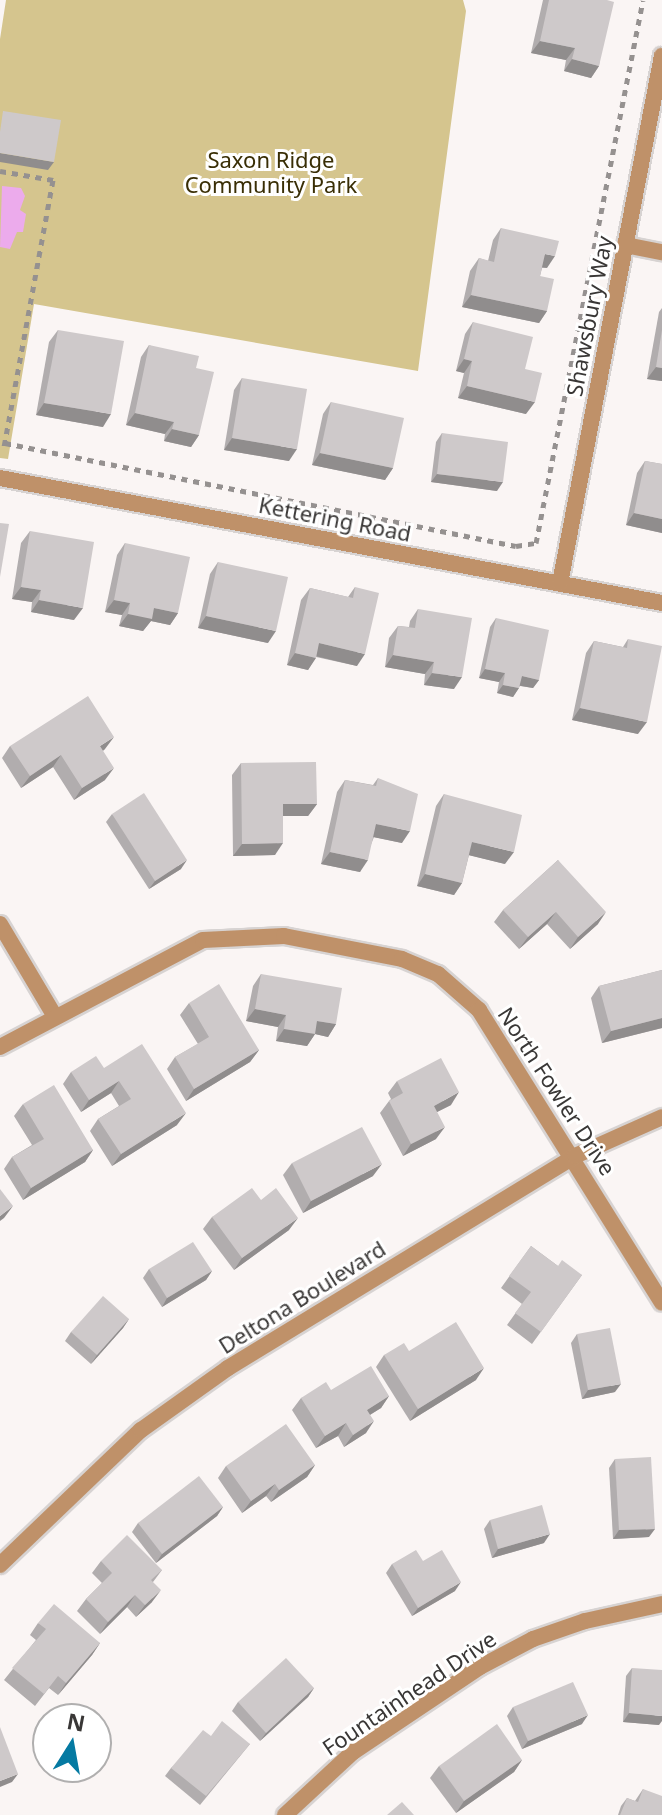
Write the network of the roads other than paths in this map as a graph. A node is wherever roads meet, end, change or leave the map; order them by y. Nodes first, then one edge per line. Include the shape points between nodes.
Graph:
1 (662, 56) edge
2 (625, 245) junction
3 (662, 252) edge
4 (0, 478) edge
5 (560, 583) junction
6 (662, 603) edge
7 (0, 924) edge
8 (54, 1015) junction
9 (0, 1047) edge
10 (662, 1117) edge
11 (575, 1156) junction
12 (662, 1303) edge
13 (0, 1565) edge
14 (662, 1604) edge
15 (285, 1815) edge

1 - 2 street, Shawsbury Way
2 - 3 street
2 - 5 street, Shawsbury Way
4 - 5 street, Kettering Road
5 - 6 street, Kettering Road
7 - 8 street
8 - 9 street, North Fowler Drive
8 - 11 street, North Fowler Drive via 203,940 284,936 402,959 438,974 479,1010
10 - 11 street, Deltona Boulevard
11 - 12 street, North Fowler Drive
11 - 13 street, Deltona Boulevard via 216,1376 141,1430
14 - 15 street, Fountainhead Drive via 572,1625 480,1667 353,1752

